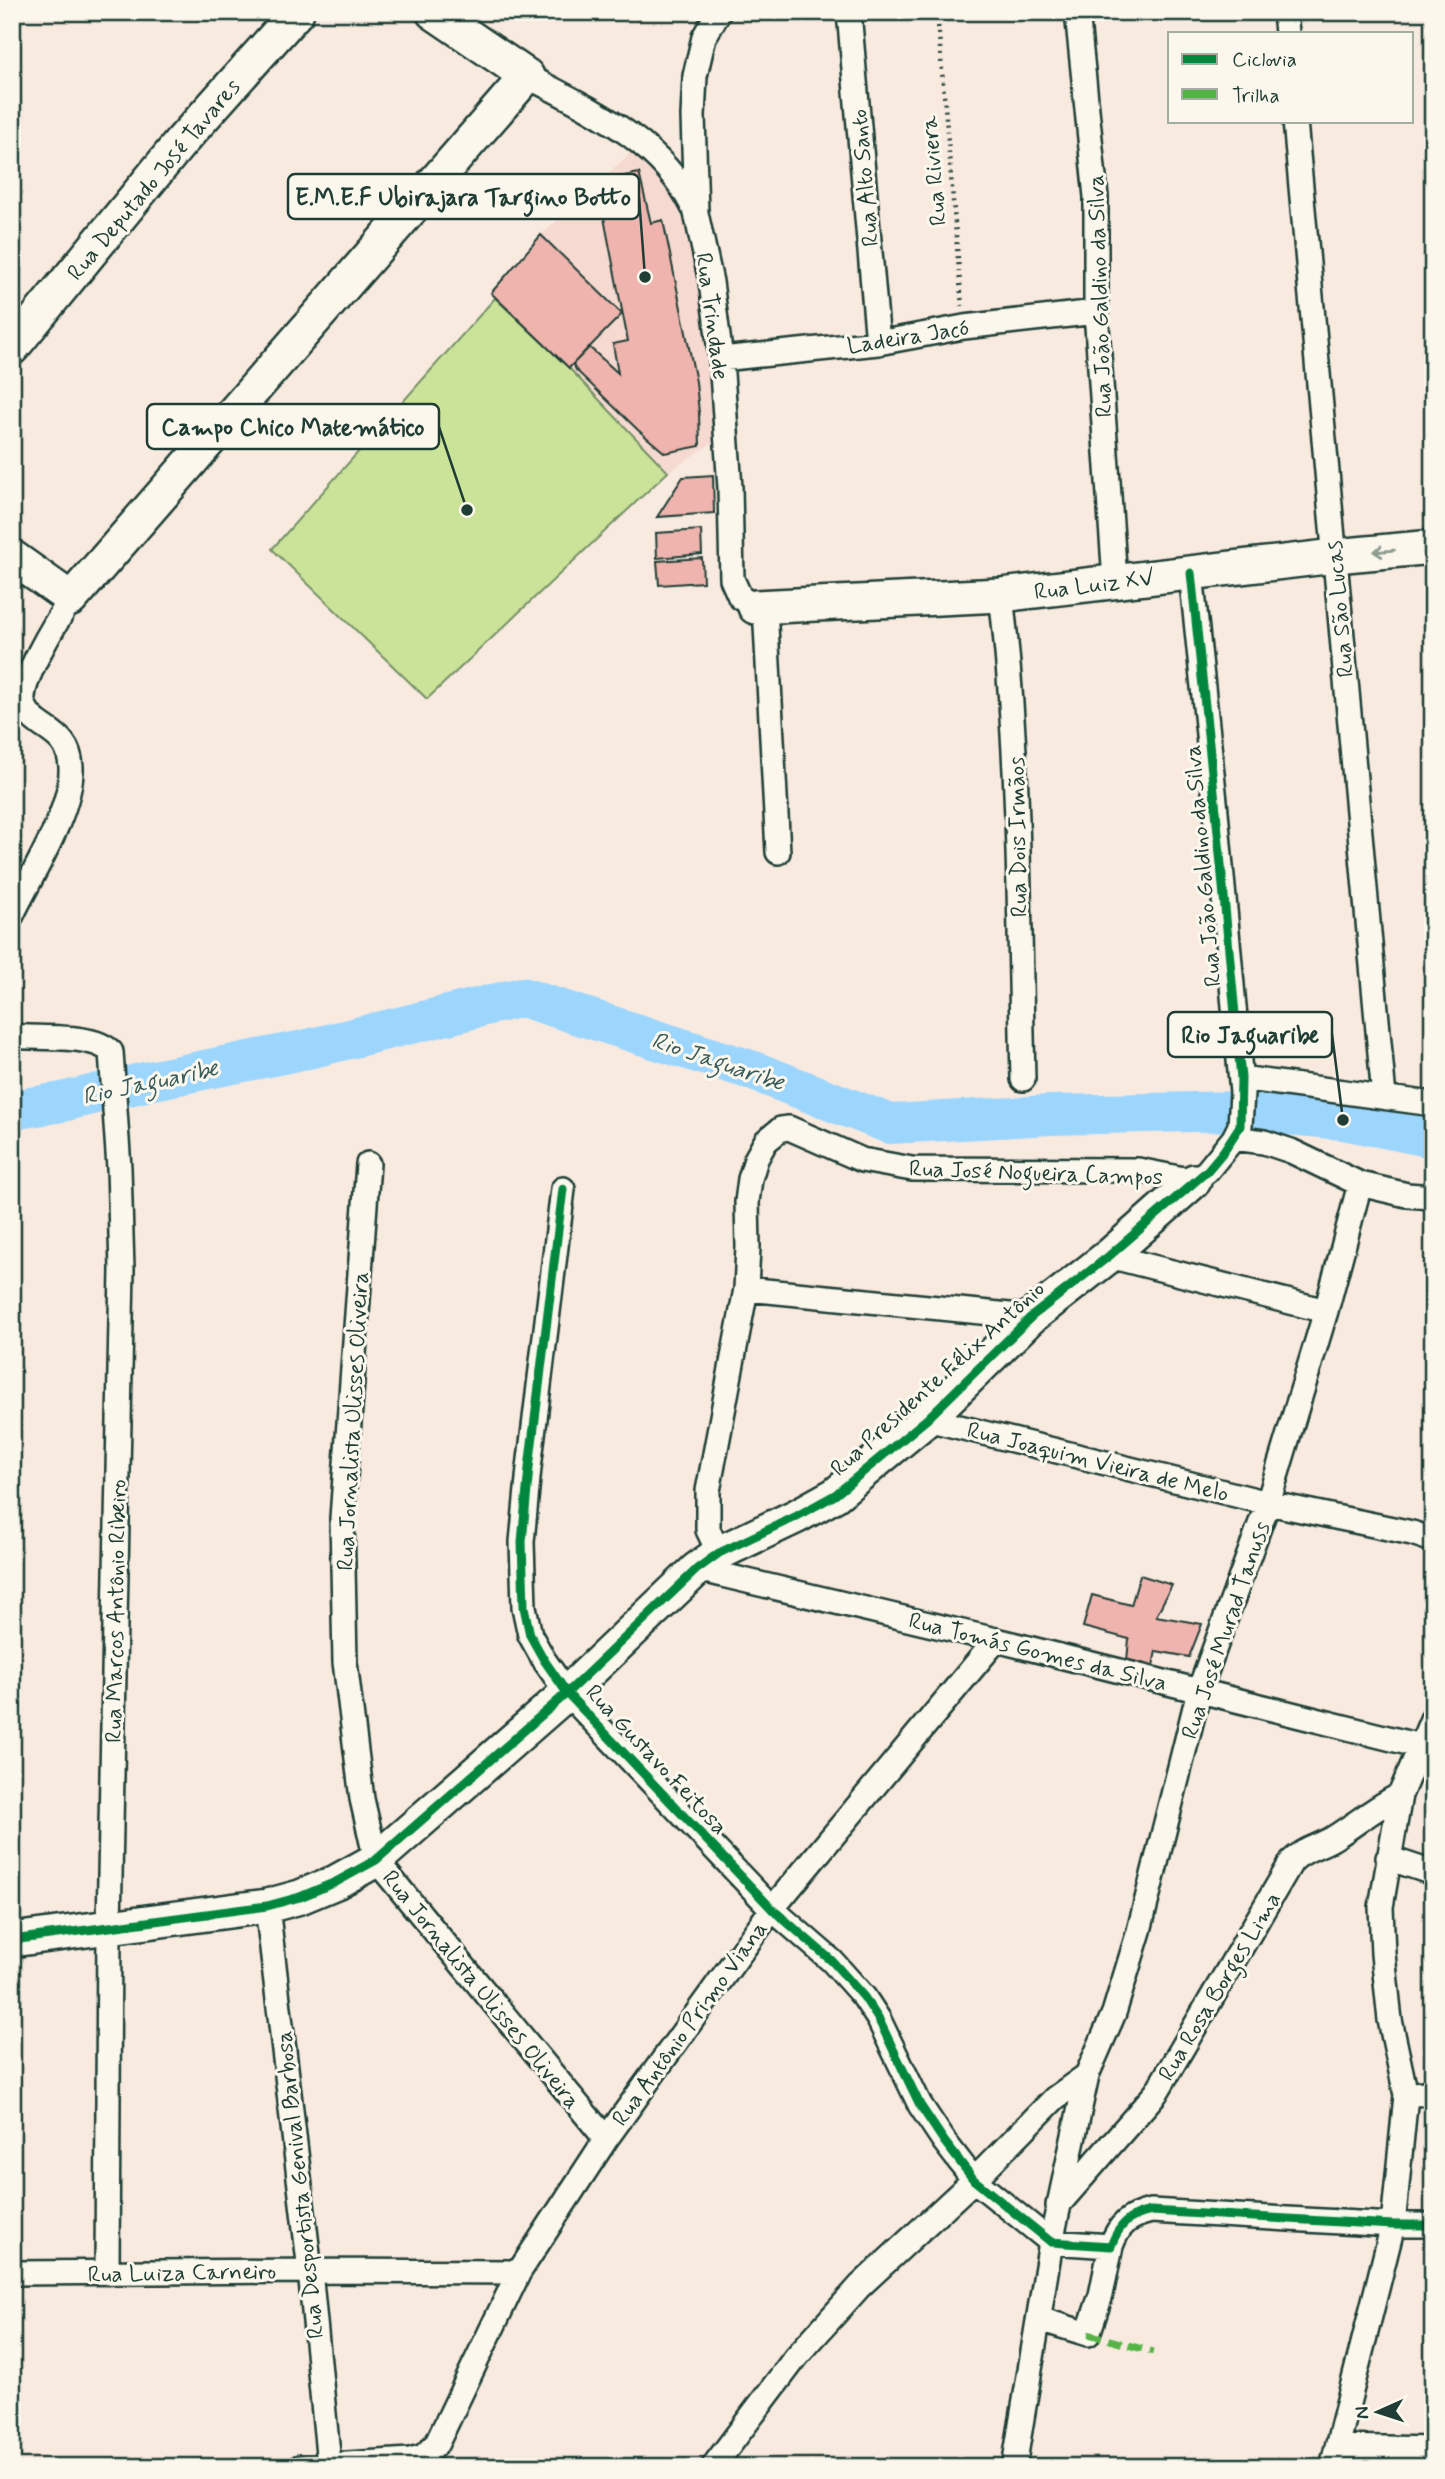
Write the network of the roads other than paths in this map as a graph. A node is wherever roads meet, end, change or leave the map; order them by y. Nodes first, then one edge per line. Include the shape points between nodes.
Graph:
1 (297, 12) edge
2 (433, 12) edge
3 (849, 12) edge
4 (1077, 12) edge
5 (1286, 12) edge
6 (716, 16) edge
7 (1287, 32) edge
8 (527, 76) junction
9 (1295, 122) edge
10 (696, 213) junction
11 (1096, 312) junction
12 (878, 343) junction
13 (12, 348) edge
14 (720, 359) junction
15 (1433, 547) edge
16 (1335, 556) junction
17 (12, 557) edge
18 (1191, 573) junction
19 (1115, 580) junction
20 (1001, 596) junction
21 (71, 599) junction
22 (760, 607) junction
23 (778, 852) dead end
24 (12, 915) edge
25 (12, 1036) edge
26 (1023, 1079) dead end
27 (1242, 1085) junction
28 (1384, 1097) junction
29 (1433, 1104) edge
30 (1237, 1132) junction
31 (368, 1164) dead end
32 (1194, 1181) junction
33 (1360, 1184) junction
34 (564, 1189) dead end
35 (1433, 1197) edge
36 (1109, 1256) junction
37 (746, 1289) junction
38 (1326, 1311) junction
39 (1031, 1317) junction
40 (927, 1419) junction
41 (1268, 1503) junction
42 (1433, 1540) edge
43 (708, 1561) junction
44 (996, 1640) junction
45 (1199, 1691) junction
46 (567, 1693) junction
47 (1433, 1717) edge
48 (1420, 1746) junction
49 (1400, 1795) junction
50 (1388, 1858) junction
51 (376, 1860) junction
52 (1433, 1873) edge
53 (267, 1906) junction
54 (772, 1909) junction
55 (109, 1927) junction
56 (12, 1940) edge
57 (1087, 2075) junction
58 (1433, 2092) edge
59 (1406, 2095) junction
60 (606, 2139) junction
61 (974, 2180) junction
62 (1058, 2205) junction
63 (1393, 2225) junction
64 (1433, 2225) edge
65 (1051, 2242) junction
66 (1111, 2246) junction
67 (310, 2270) junction
68 (519, 2272) junction
69 (12, 2273) edge
70 (107, 2273) junction
71 (1039, 2319) junction
72 (1433, 2449) edge
73 (1335, 2457) edge
74 (329, 2464) junction
75 (716, 2466) edge
76 (300, 2467) edge
77 (1014, 2467) edge

1 - 13 street, Rua Deputado José Tavares via 180,143
2 - 8 street
3 - 12 street, Rua Alto Santo
4 - 11 street, Rua João Galdino da Silva via 1096,197
5 - 7 street
6 - 10 street, Rua Trindade via 704,37 695,76
8 - 10 street via 650,149 683,186
8 - 21 street
9 - 16 street, Rua São Lucas
10 - 14 street, Rua Trindade
11 - 12 street, Ladeira Jacó via 964,327
11 - 19 street, Rua João Galdino da Silva
12 - 14 street, Ladeira Jacó
14 - 22 street, Rua Trindade via 732,579 740,597
15 -> 16 street, Rua Luiz XV
16 - 18 street, Rua Luiz XV
16 - 28 street, Rua São Lucas
17 - 21 street
18 - 19 street, Rua Luiz XV
18 - 27 street, Rua João Galdino da Silva
19 - 20 street, Rua Luiz XV
20 - 22 street, Rua Luiz XV
20 - 26 street, Rua Dois Irmãos via 1017,777
21 - 24 street via 45,641 23,697 31,715 61,738 68,750 71,768 66,803
22 - 23 street
25 - 55 street, Rua Marcos Antônio Ribeiro via 84,1040 111,1052 122,1269
27 - 28 street
27 - 30 street, Rua João Galdino da Silva
28 - 29 street
30 - 32 street
30 - 33 street via 1291,1151
31 - 51 street, Rua Jornalista Ulisses Oliveira via 342,1518 345,1662 362,1798
32 - 36 street, Rua Presidente Félix Antônio
32 - 37 street, Rua José Nogueira Campos via 1138,1170 912,1170 862,1160 789,1128 780,1129 766,1141 750,1179
33 - 35 street
33 - 38 street, Rua José Murad Tanuss
34 - 46 street, Rua Gustavo Feitosa via 522,1542 524,1607 530,1635
36 - 38 street
36 - 39 street, Rua Presidente Félix Antônio
37 - 39 street
37 - 43 street, Rua José Nogueira Campos via 708,1491
38 - 41 street, Rua José Murad Tanuss
39 - 40 street, Rua Presidente Félix Antônio
40 - 41 street, Rua Joaquim Vieira de Melo
40 - 43 street, Rua Presidente Félix Antônio via 835,1495
41 - 42 street, Rua Joaquim Vieira de Melo
41 - 45 street, Rua José Murad Tanuss
43 - 44 street, Rua Tomás Gomes da Silva
43 - 46 street, Rua Presidente Félix Antônio
44 - 45 street, Rua Tomás Gomes da Silva
44 - 54 street, Rua Antônio Primo Viana
45 - 48 street, Rua Tomás Gomes da Silva
45 - 57 street, Rua José Murad Tanuss via 1139,1931 1114,2013
46 - 51 street, Rua Presidente Félix Antônio
46 - 54 street, Rua Gustavo Feitosa
47 - 48 street
48 - 49 street
49 - 50 street
49 - 62 street, Rua Rosa Borges Lima via 1292,1861 1156,2092
50 - 52 street
50 - 59 street via 1381,1908 1383,1954 1390,2020
51 - 53 street, Rua Presidente Félix Antônio via 336,1882
51 - 60 street, Rua Jornalista Ulisses Oliveira
53 - 55 street, Rua Presidente Félix Antônio
53 - 67 street, Rua Desportista Genival Barbosa
54 - 60 street, Rua Antônio Primo Viana
54 - 61 street, Rua Gustavo Feitosa via 832,1961 864,1997 920,2105
55 - 56 street, Rua Presidente Félix Antônio
55 - 70 street, Rua Marcos Antônio Ribeiro
57 - 61 street via 1055,2098
57 - 62 street, Rua José Murad Tanuss
58 - 59 street
59 - 63 street
60 - 68 street, Rua Antônio Primo Viana
61 - 65 street, Rua Gustavo Feitosa
61 - 75 street via 860,2287 796,2357
62 - 65 street, Rua José Murad Tanuss
63 - 64 street
63 - 66 street via 1151,2211 1122,2223
63 - 73 street
65 - 66 street
65 - 71 street, Rua José Murad Tanuss
66 - 71 street via 1088,2334
67 - 68 street, Rua Luiza Carneiro
67 - 70 street, Rua Luiza Carneiro
67 - 74 street, Rua Desportista Genival Barbosa
68 - 74 street, Rua Antônio Primo Viana via 437,2443 424,2456 410,2460
69 - 70 street, Rua Luiza Carneiro
71 - 77 street, Rua José Murad Tanuss
72 - 73 street
74 - 76 street

